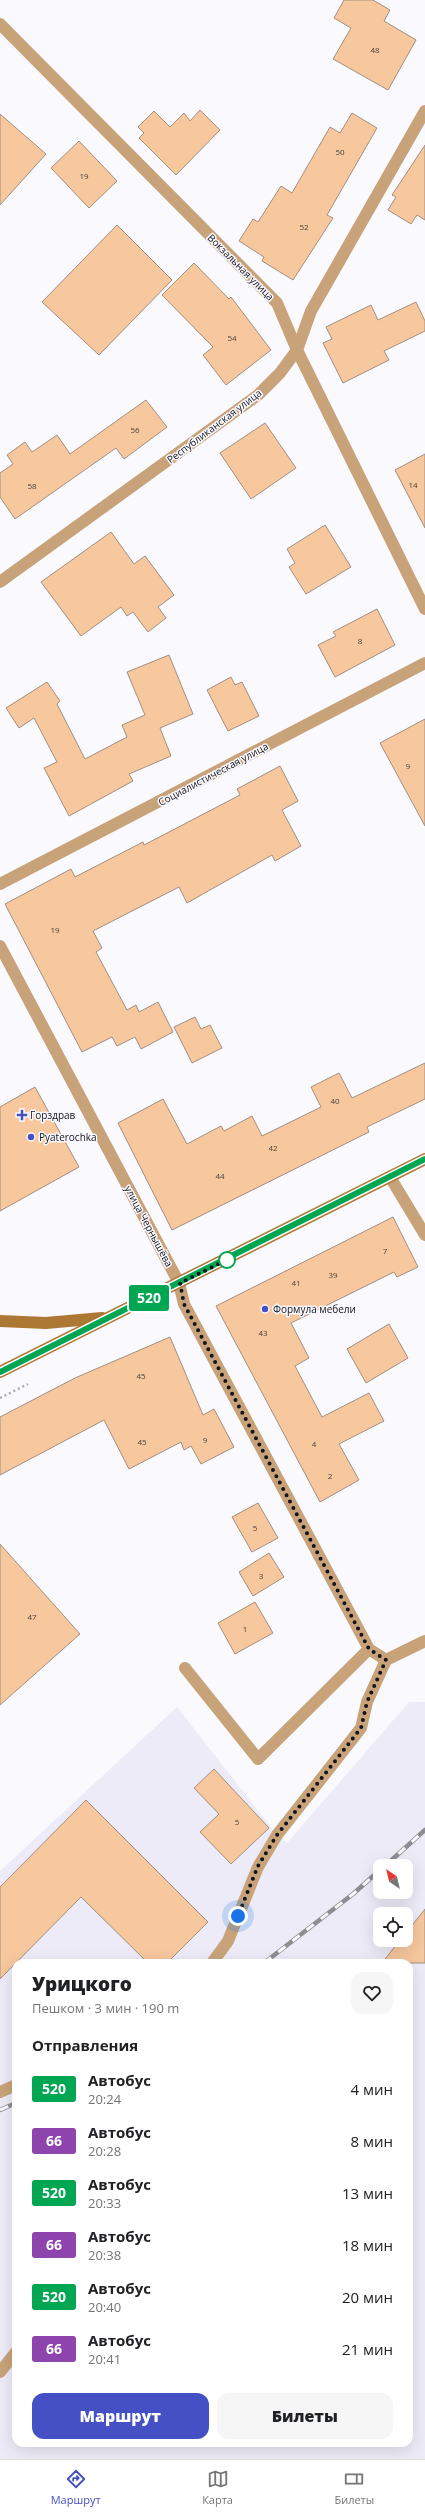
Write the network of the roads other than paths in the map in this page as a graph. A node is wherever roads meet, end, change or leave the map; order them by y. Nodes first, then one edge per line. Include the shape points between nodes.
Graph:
1 (0, 24) edge
2 (425, 111) edge
3 (297, 350) junction
4 (0, 582) edge
5 (425, 609) edge
6 (425, 663) edge
7 (0, 884) edge
8 (0, 946) edge
9 (425, 1159) edge
10 (390, 1176) junction
11 (425, 1234) edge
12 (180, 1283) junction
13 (110, 1317) junction
14 (0, 1321) edge
15 (0, 1372) edge
16 (425, 1641) edge
17 (369, 1649) junction
18 (392, 1658) junction
19 (185, 1668) dead end
20 (215, 1959) edge
21 (12, 2086) edge
22 (0, 2092) edge
23 (12, 2357) edge
24 (0, 2372) edge

1 - 3 street, Вокзальная улица via 277,303
2 - 3 street, Республиканская улица via 310,311
3 - 4 street, Республиканская улица via 280,373 258,395
3 - 5 street, Вокзальная улица
6 - 7 street, Социалистическая улица
8 - 12 street, улица Чернышёва
9 - 10 main road
10 - 11 street
10 - 12 main road
12 - 13 main road
12 - 17 street, улица Чернышёва via 184,1304
13 - 14 main road via 46,1323
13 - 15 main road
16 - 18 street
17 - 18 street, улица Чернышёва
17 - 19 street via 258,1759
18 - 20 street via 367,1702 361,1728 277,1835 258,1866 228,1941
21 - 22 street
23 - 24 street

